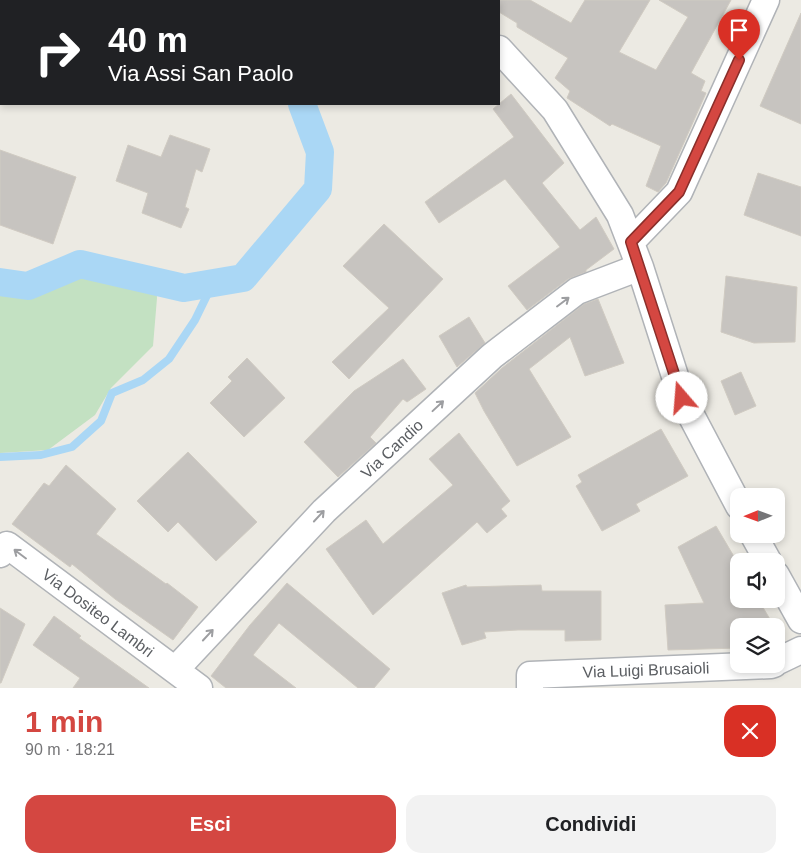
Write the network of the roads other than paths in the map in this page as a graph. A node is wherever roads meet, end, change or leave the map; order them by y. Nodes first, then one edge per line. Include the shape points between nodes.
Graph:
1 (760, 2) edge
2 (500, 50) edge
3 (631, 242) junction
4 (640, 267) junction
5 (730, 489) edge
6 (0, 554) edge
7 (785, 592) edge
8 (801, 620) edge
9 (801, 650) edge
10 (785, 658) edge
11 (730, 666) edge
12 (175, 670) junction
13 (199, 688) edge
14 (530, 688) edge

1 - 3 street via 679,192
2 - 3 street via 555,110 620,216
3 - 4 street
4 - 5 street via 682,398
12 -> 4 street, Via Candio via 324,511 492,356 577,291
12 -> 6 street, Via Dositeo Lambri via 7,545
7 - 8 street
9 - 10 street, Via Luigi Brusaioli
11 - 14 street, Via Luigi Brusaioli via 530,675
12 - 13 street, Via Dositeo Lambri

